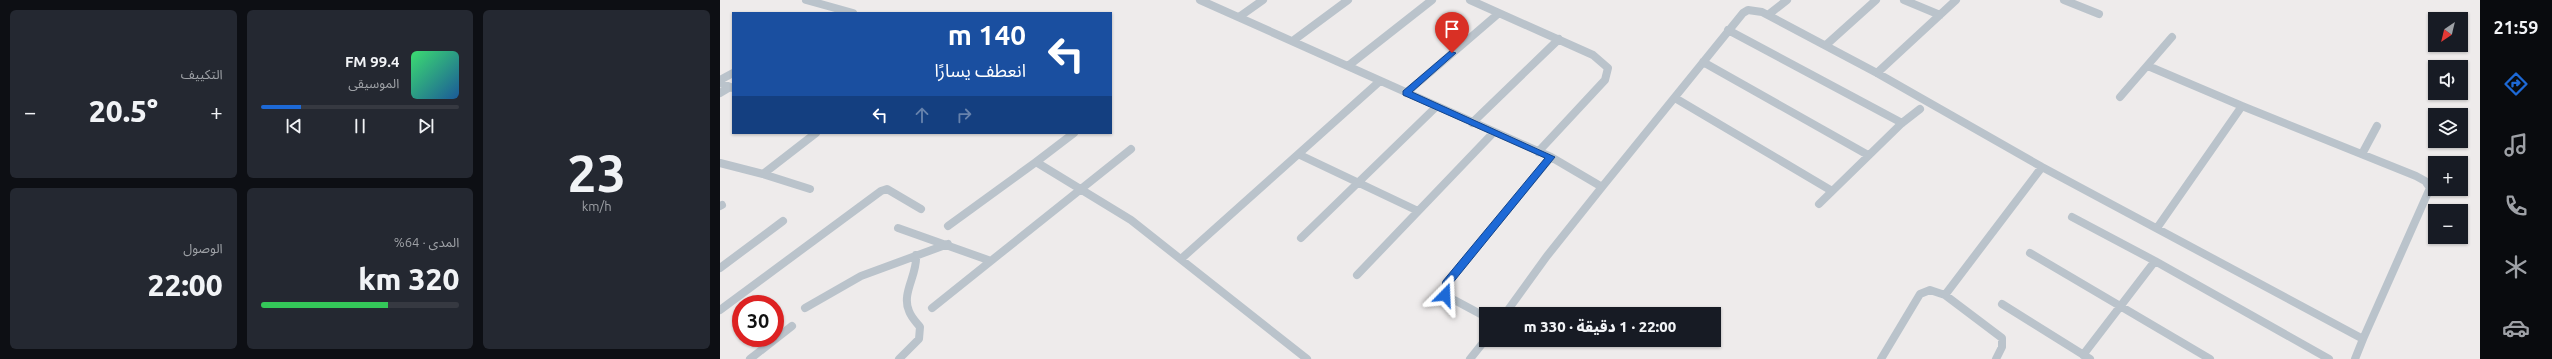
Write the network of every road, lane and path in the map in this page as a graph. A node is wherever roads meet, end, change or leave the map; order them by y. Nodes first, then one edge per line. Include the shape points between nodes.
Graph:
1 (806, 0) edge
2 (1200, 0) edge
3 (1263, 0) edge
4 (1348, 0) edge
5 (1432, 0) edge
6 (1470, 0) edge
7 (1787, 0) edge
8 (1876, 0) edge
9 (1904, 0) edge
10 (1956, 0) edge
11 (2064, 0) edge
12 (849, 12) edge
13 (1499, 13) junction
14 (2099, 14) dead end
15 (1768, 15) junction
16 (1940, 15) junction
17 (1239, 16) junction
18 (1728, 30) junction
19 (2172, 37) dead end
20 (1559, 39) junction
21 (1294, 40) junction
22 (1826, 45) junction
23 (1703, 62) junction
24 (1348, 66) junction
25 (2148, 66) junction
26 (732, 73) edge
27 (1877, 73) junction
28 (1380, 81) junction
29 (720, 82) edge
30 (731, 87) edge
31 (720, 93) edge
32 (1406, 93) junction
33 (2120, 97) dead end
34 (1675, 98) junction
35 (2242, 106) junction
36 (1436, 107) junction
37 (1920, 109) dead end
38 (1472, 123) junction
39 (1902, 123) junction
40 (2377, 126) dead end
41 (1494, 132) junction
42 (815, 134) edge
43 (1073, 134) edge
44 (1131, 149) dead end
45 (1538, 152) junction
46 (2362, 154) junction
47 (1300, 155) junction
48 (1868, 155) junction
49 (1551, 157) junction
50 (1036, 162) junction
51 (720, 163) edge
52 (2042, 167) junction
53 (763, 174) junction
54 (1358, 182) junction
55 (1602, 188) junction
56 (810, 189) dead end
57 (1081, 190) junction
58 (1832, 191) junction
59 (1819, 204) dead end
60 (921, 209) dead end
61 (1418, 211) junction
62 (2072, 217) dead end
63 (783, 221) dead end
64 (948, 226) dead end
65 (898, 228) dead end
66 (2157, 228) junction
67 (1301, 238) dead end
68 (948, 244) junction
69 (2030, 253) dead end
70 (916, 255) junction
71 (1181, 259) junction
72 (991, 261) junction
73 (2155, 261) junction
74 (720, 268) edge
75 (1357, 276) dead end
76 (1945, 295) junction
77 (2002, 304) dead end
78 (2120, 306) junction
79 (1510, 307) edge
80 (806, 308) dead end
81 (932, 308) dead end
82 (720, 310) edge
83 (1479, 313) edge
84 (792, 326) dead end
85 (2363, 339) junction
86 (1480, 347) edge
87 (2086, 357) edge
88 (750, 359) edge
89 (899, 359) edge
90 (1307, 359) edge
91 (1470, 359) edge
92 (1881, 359) edge
93 (1996, 359) edge
94 (2210, 359) edge
95 (2329, 359) edge
96 (2356, 359) edge

1 - 12 street
2 - 17 street
3 - 17 street
4 - 21 street
5 - 24 street
6 - 13 street
7 - 15 street
8 - 22 street
9 - 16 street
10 - 16 street
11 - 14 street
13 - 20 street
13 - 32 street
15 - 18 street via 1752,10 1745,11
15 - 22 street
16 - 27 street
17 - 21 street
18 - 23 street
18 - 39 street
19 - 25 street
20 - 38 street
20 - 45 street via 1606,63 1610,74
21 - 24 street
22 - 27 street
23 - 34 street
23 - 48 street
24 - 28 street
25 - 33 street
25 - 35 street
26 - 29 street
27 - 52 street
28 - 32 street
28 - 47 street
29 - 30 street
30 - 31 street
32 - 36 street
34 - 55 street
34 - 58 street
35 - 46 street
35 - 66 street
36 - 38 street
36 - 54 street
37 - 39 street
38 - 41 street
39 - 48 street
40 - 46 street
41 - 45 street
41 - 61 street
42 - 53 street
43 - 50 street
44 - 57 street
45 - 49 street
46 - 85 street via 2416,176 2429,184 2430,188
47 - 54 street
47 - 71 street
48 - 58 street
49 - 55 street
49 - 83 street via 1486,232 1446,284 1445,295
50 - 57 street
50 - 64 street
51 - 53 street
52 - 66 street
52 - 76 street
53 - 56 street
54 - 61 street
54 - 67 street
55 - 79 street
57 - 71 street via 1131,220
57 - 72 street
58 - 59 street
60 - 82 street via 887,189 881,191
61 - 75 street
62 - 73 street
63 - 74 street
65 - 68 street
66 - 85 street
68 - 70 street
68 - 72 street
69 - 78 street
70 - 80 street via 861,276
70 - 89 street via 918,265 908,289 908,310 920,327 920,338
71 - 90 street
72 - 81 street
73 - 78 street
73 - 95 street
76 - 92 street via 1930,290 1920,294
76 - 93 street via 2002,338 2002,347
77 - 87 street
78 - 87 street
78 - 94 street
84 - 88 street
85 - 96 street
86 - 91 street

